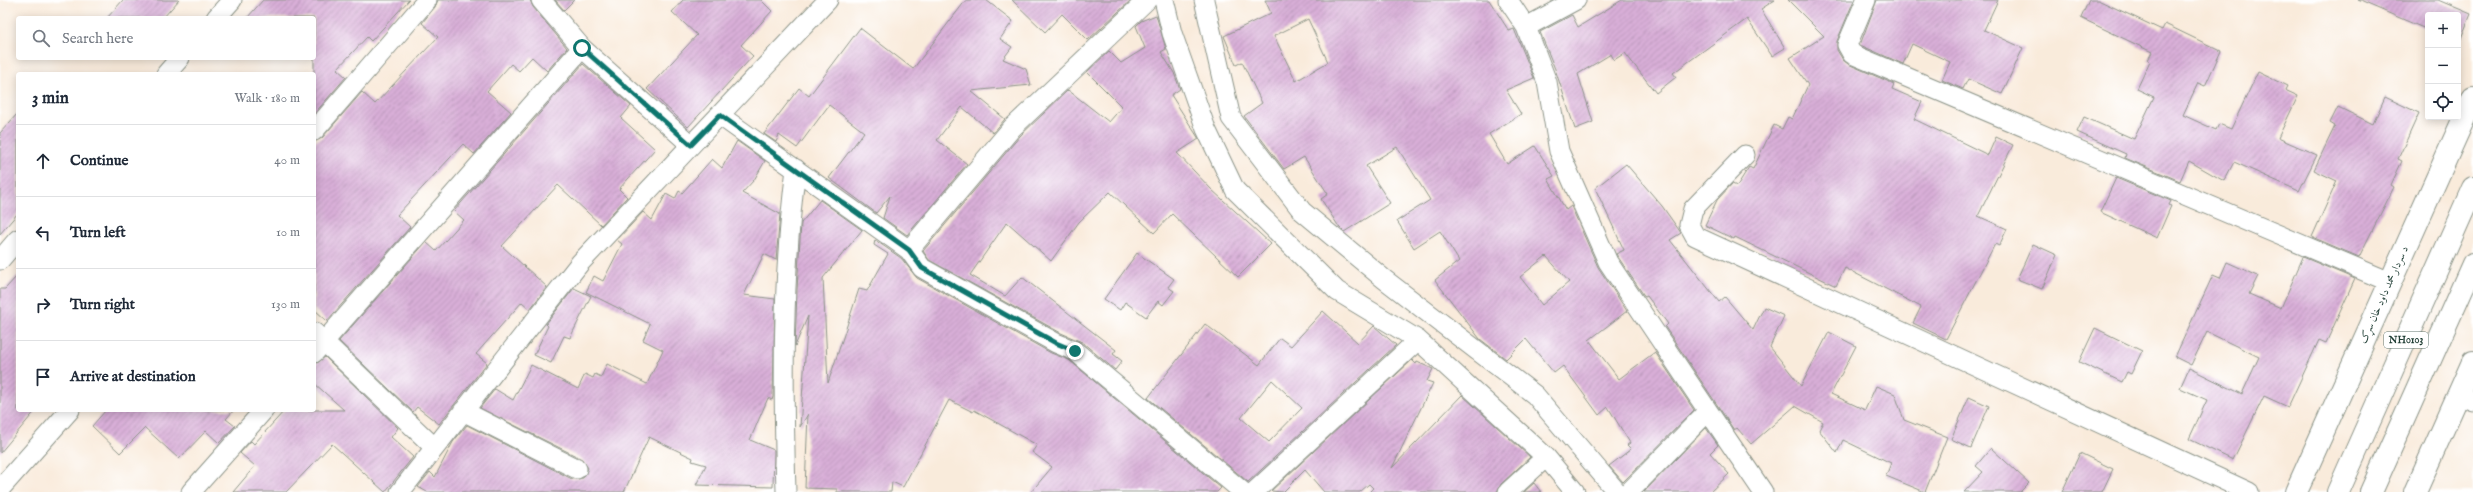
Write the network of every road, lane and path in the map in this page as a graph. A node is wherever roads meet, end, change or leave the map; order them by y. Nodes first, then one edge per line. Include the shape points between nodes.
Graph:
1 (232, 0) edge
2 (427, 0) edge
3 (542, 0) edge
4 (828, 0) edge
5 (1147, 0) edge
6 (1164, 0) edge
7 (1204, 0) edge
8 (1508, 0) edge
9 (1576, 0) edge
10 (1866, 0) edge
11 (218, 16) edge
12 (1526, 27) junction
13 (582, 48) junction
14 (178, 60) edge
15 (168, 72) edge
16 (2473, 98) edge
17 (720, 115) junction
18 (316, 130) edge
19 (691, 145) junction
20 (1745, 156) dead end
21 (796, 168) junction
22 (2473, 188) edge
23 (16, 241) edge
24 (909, 250) junction
25 (0, 260) edge
26 (2473, 264) edge
27 (2390, 282) junction
28 (1418, 340) junction
29 (317, 342) edge
30 (2473, 362) edge
31 (2466, 398) edge
32 (463, 411) junction
33 (1708, 411) junction
34 (68, 412) edge
35 (262, 412) edge
36 (434, 446) junction
37 (1546, 457) junction
38 (577, 469) dead end
39 (0, 489) edge
40 (191, 492) edge
41 (400, 492) edge
42 (786, 492) edge
43 (1244, 492) edge
44 (1254, 492) edge
45 (1508, 492) edge
46 (1575, 492) edge
47 (1617, 492) edge
48 (1629, 492) edge
49 (1764, 492) edge
50 (2249, 492) edge
51 (2296, 492) edge
52 (2338, 492) edge
53 (2371, 492) edge
54 (2415, 492) edge

1 - 11 street
2 - 18 street
3 - 13 street
4 - 17 street
5 - 24 street via 1012,128
6 - 28 street via 1172,33 1206,129 1235,190 1337,290
7 - 47 street via 1230,118 1302,211 1384,279 1535,395
8 - 12 street
9 - 12 street
10 - 27 street via 1847,45 1858,58
12 - 33 street via 1547,82 1559,150 1608,262
13 - 19 street
13 - 29 street
14 - 15 street
16 - 27 main road, د سردار محمد داود خان سړک
17 - 19 street
17 - 21 street
19 - 32 street via 580,263
20 - 50 street via 1693,209 1689,225 1695,236
21 - 24 street
21 - 42 street via 788,227 785,286
22 - 52 main road, NH0103
23 - 25 street
24 - 43 street via 922,268 1056,343 1075,351
26 - 53 main road, NH0103
27 - 51 main road, د سردار محمد داود خان سړک
28 - 37 street
28 - 44 street
29 - 36 street
30 - 31 main road
31 - 54 main road
32 - 36 street
32 - 38 street
33 - 48 street
33 - 49 street
34 - 39 street
35 - 40 street
36 - 41 street
37 - 45 street
37 - 46 street

